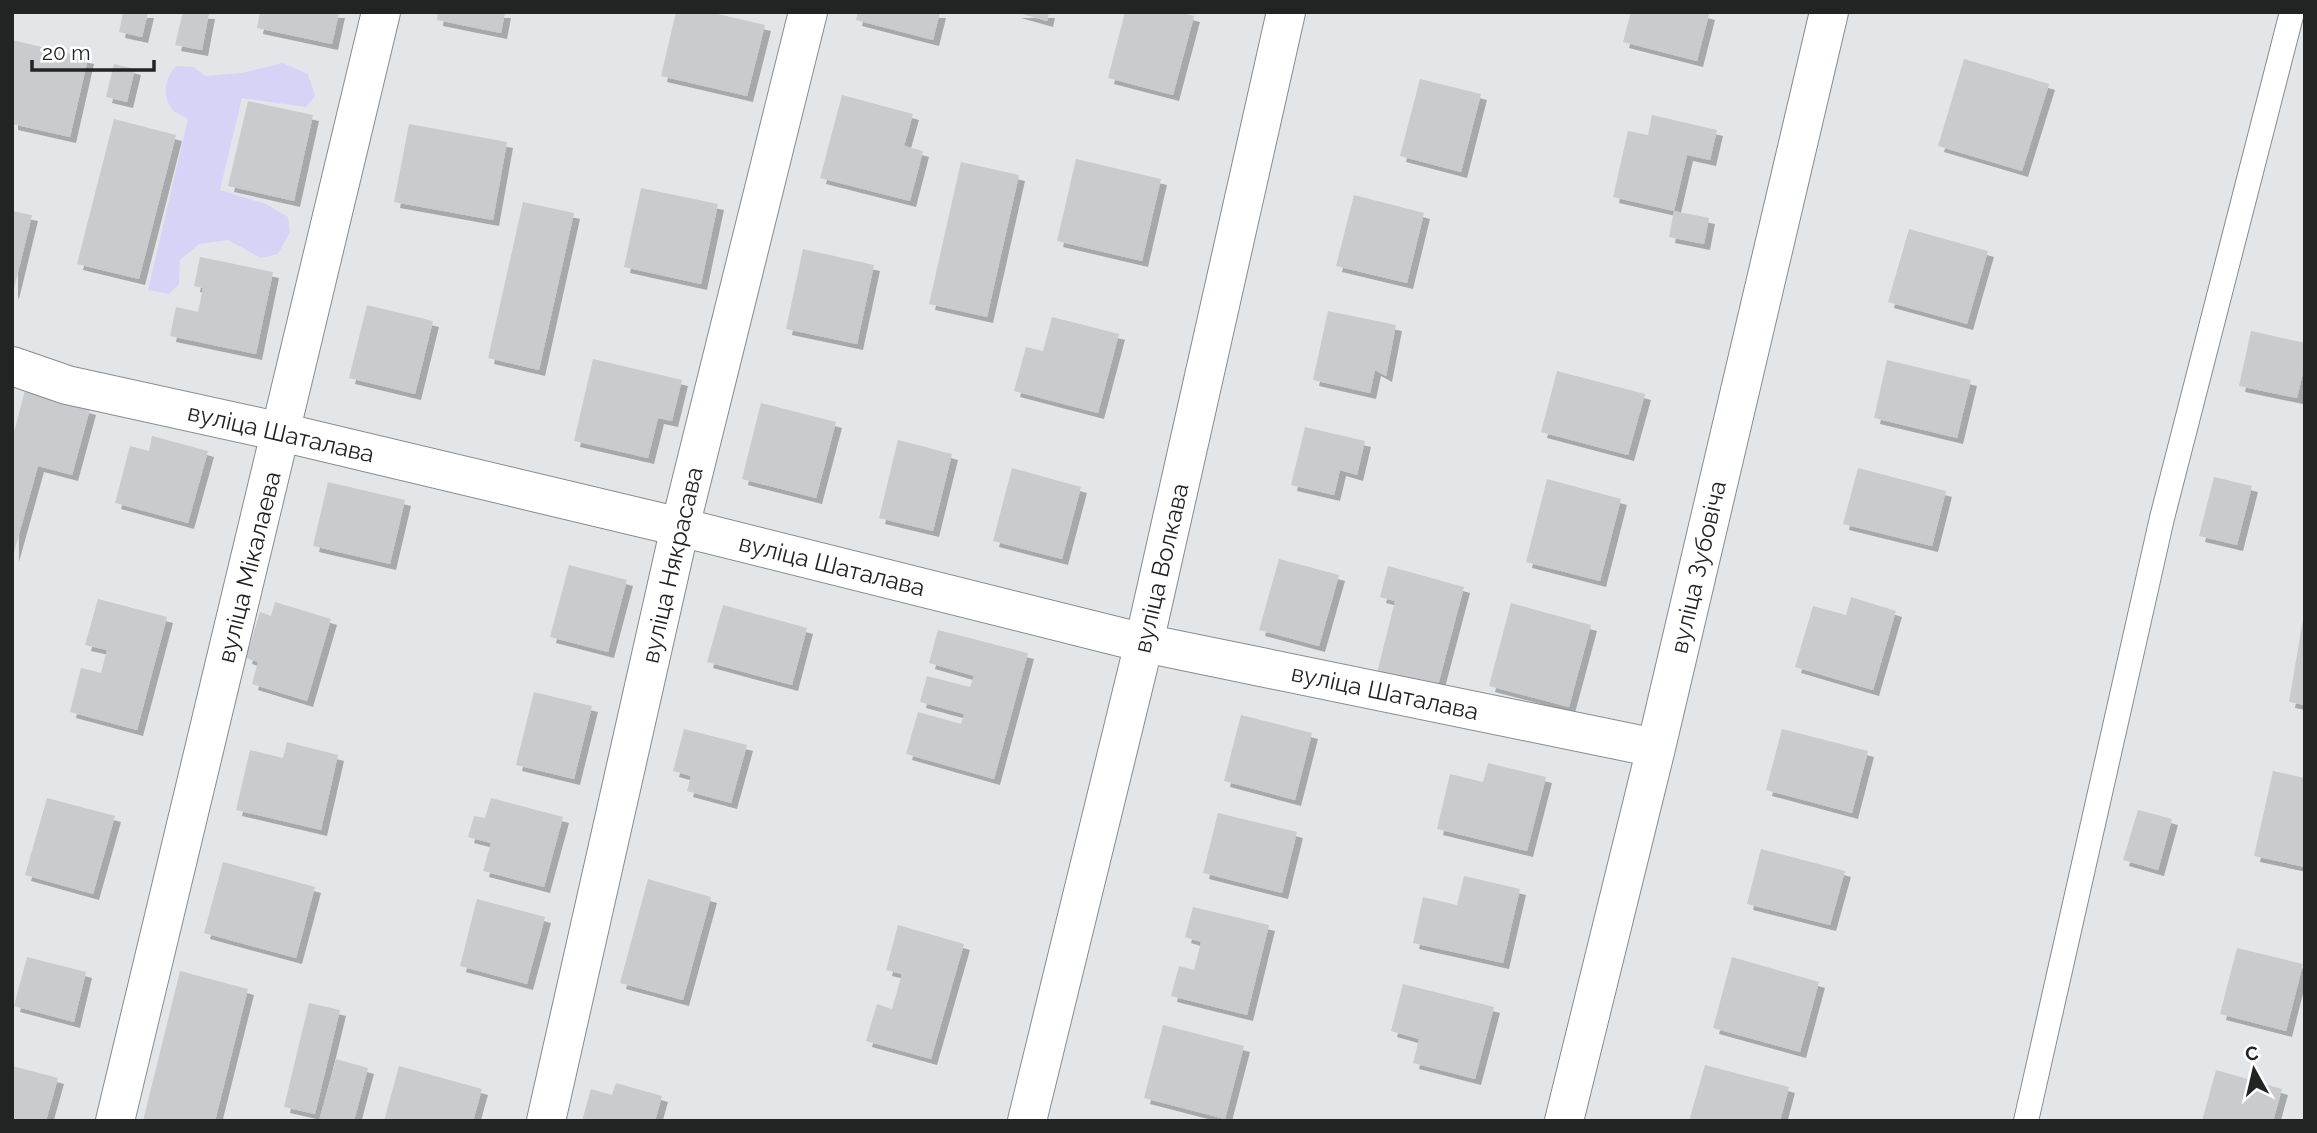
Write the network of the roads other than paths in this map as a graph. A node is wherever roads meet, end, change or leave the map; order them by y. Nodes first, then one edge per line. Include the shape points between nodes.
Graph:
1 (381, 12) edge
2 (807, 12) edge
3 (1286, 12) edge
4 (1829, 12) edge
5 (2292, 12) edge
6 (12, 366) edge
7 (281, 432) junction
8 (680, 527) junction
9 (1144, 643) junction
10 (1656, 748) junction
11 (115, 1121) edge
12 (546, 1121) edge
13 (1027, 1121) edge
14 (1564, 1121) edge
15 (2026, 1121) edge

1 - 7 street, вуліца Мікалаева
2 - 8 street, вуліца Някрасава
3 - 9 street, вуліца Волкава
4 - 10 street, вуліца Зубовіча
5 - 15 lane via 2162,518
6 - 7 street, вуліца Шаталава via 67,385
7 - 8 street, вуліца Шаталава
7 - 11 street, вуліца Мікалаева
8 - 9 street, вуліца Шаталава
8 - 12 street, вуліца Някрасава
9 - 10 street, вуліца Шаталава
9 - 13 street, вуліца Волкава
10 - 14 street, вуліца Зубовіча

